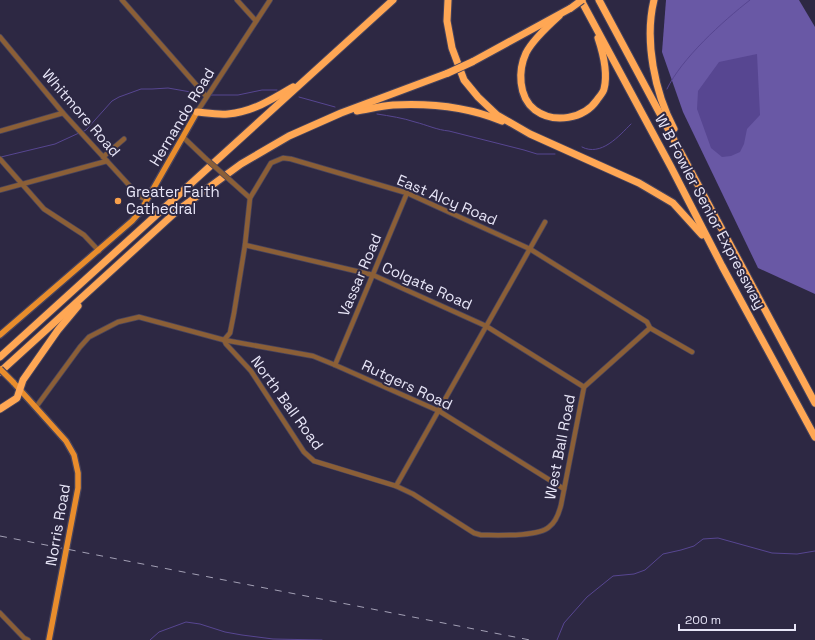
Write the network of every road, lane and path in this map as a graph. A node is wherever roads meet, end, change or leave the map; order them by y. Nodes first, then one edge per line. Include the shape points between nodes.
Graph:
1 (122, 0) edge
2 (237, 0) edge
3 (270, 0) edge
4 (393, 0) edge
5 (448, 0) edge
6 (582, 0) edge
7 (599, 0) edge
8 (654, 0) edge
9 (559, 16) junction
10 (591, 19) junction
11 (256, 21) junction
12 (0, 37) edge
13 (307, 78) junction
14 (206, 96) junction
15 (197, 112) junction
16 (341, 113) junction
17 (63, 114) junction
18 (0, 131) edge
19 (530, 134) junction
20 (183, 138) junction
21 (124, 139) dead end
22 (105, 159) junction
23 (1, 161) edge
24 (22, 184) junction
25 (700, 188) junction
26 (0, 190) edge
27 (407, 193) junction
28 (250, 198) junction
29 (147, 200) junction
30 (545, 222) dead end
31 (245, 245) junction
32 (530, 249) junction
33 (99, 251) junction
34 (722, 266) junction
35 (373, 275) junction
36 (90, 290) junction
37 (486, 326) junction
38 (650, 328) junction
39 (0, 335) edge
40 (224, 340) junction
41 (692, 352) dead end
42 (0, 357) edge
43 (335, 365) junction
44 (0, 368) edge
45 (0, 372) edge
46 (584, 387) junction
47 (20, 391) junction
48 (815, 403) edge
49 (36, 407) junction
50 (0, 409) edge
51 (439, 411) junction
52 (815, 437) edge
53 (396, 486) junction
54 (564, 489) junction
55 (552, 525) joint
56 (0, 613) edge
57 (28, 640) edge
58 (49, 640) edge

1 - 14 street
2 - 11 street
3 - 11 street, Hernando Road
4 - 13 highway
5 - 19 highway via 448,36 464,80 497,115
6 - 9 highway, bridge
6 - 10 highway, W B Fowler Senior Expressway
7 - 25 highway, W B Fowler Senior Expressway
8 - 25 highway via 651,43 654,72 662,103 687,154
9 - 10 highway via 526,52 521,67 521,83 525,97 534,109 548,116 562,118 578,116 592,107 604,90 602,50
9 - 16 highway, bridge via 448,73
10 - 34 highway, W B Fowler Senior Expressway
11 - 14 street, Hernando Road
12 - 17 street, Whitmore Road
13 - 15 highway via 250,109 229,114
13 - 42 highway
14 - 15 street, Hernando Road
15 - 20 main road, Hernando Road
16 - 19 highway via 392,105 431,104 467,110
16 - 36 highway via 289,136 228,173 178,210
17 - 18 street
17 - 22 street, Whitmore Road
19 - 34 highway via 639,184 673,203 700,231
20 - 28 street, bridge
20 - 29 main road, Hernando Road
21 - 22 street
22 - 24 street
22 - 29 street, Whitmore Road via 139,196
23 - 24 street
24 - 26 street
24 - 33 street via 44,209 84,235
25 - 48 highway, W B Fowler Senior Expressway
27 - 28 street, East Alcy Road via 283,158 271,163
27 - 32 street, East Alcy Road
27 - 35 street, Vassar Road
28 - 31 street
29 - 33 main road, Hernando Road via 132,221
30 - 32 street
31 - 35 street, Colgate Road
31 - 40 street via 230,333
32 - 37 street
32 - 38 street, East Alcy Road via 647,322
33 - 39 main road, Hernando Road
34 - 52 highway, W B Fowler Senior Expressway
35 - 37 street, Colgate Road
35 - 43 street, Vassar Road
36 - 45 highway
36 - 47 highway via 23,380
37 - 46 street, Colgate Road
37 - 51 street
38 - 41 street, East Alcy Road
38 - 46 street, West Ball Road
40 - 43 street, Rutgers Road via 313,356
40 - 49 street via 139,317 118,322 89,337 80,346
40 - 53 street, North Ball Road via 251,371 309,458
43 - 51 street, Rutgers Road
44 - 47 main road, Norris Road, bridge
46 - 54 street, West Ball Road
47 - 49 main road, Norris Road
47 - 50 highway via 17,398
49 - 58 main road, Norris Road via 66,441 74,455 78,473 78,488
51 - 53 street
51 - 54 street, Rutgers Road
53 - 55 street, North Ball Road via 481,535 536,533
54 - 55 street, West Ball Road via 562,505
56 - 57 street

